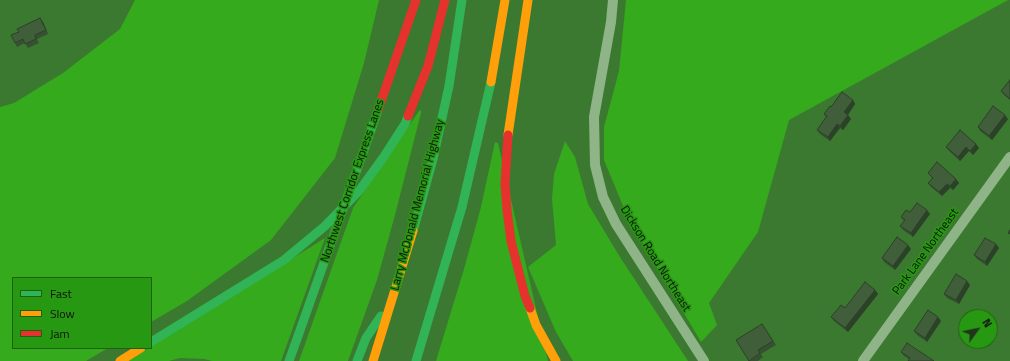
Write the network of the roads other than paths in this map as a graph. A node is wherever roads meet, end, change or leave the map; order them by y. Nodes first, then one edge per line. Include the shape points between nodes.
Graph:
1 (416, 0) edge
2 (445, 0) edge
3 (462, 0) edge
4 (505, 0) edge
5 (528, 0) edge
6 (612, 0) edge
7 (1010, 157) edge
8 (393, 298) junction
9 (152, 341) edge
10 (139, 349) edge
11 (120, 361) edge
12 (289, 361) edge
13 (357, 361) edge
14 (373, 361) edge
15 (416, 361) edge
16 (556, 361) edge
17 (704, 361) edge
18 (863, 361) edge

1 - 12 highway, Northwest Corridor Express Lanes, bridge
2 - 9 highway via 428,66 405,124 359,192 326,226 284,260
3 - 8 highway, Larry McDonald Memorial Highway via 449,86 433,159
4 - 15 highway via 492,78 462,208
5 - 16 highway via 506,141 506,210 525,296 536,325
6 - 17 street, Dickson Road Northeast via 611,22 594,117 595,164 598,178 616,224
7 - 18 street, Park Lane Northeast
8 - 13 highway via 366,338
8 - 14 highway, Larry McDonald Memorial Highway
10 - 11 highway

